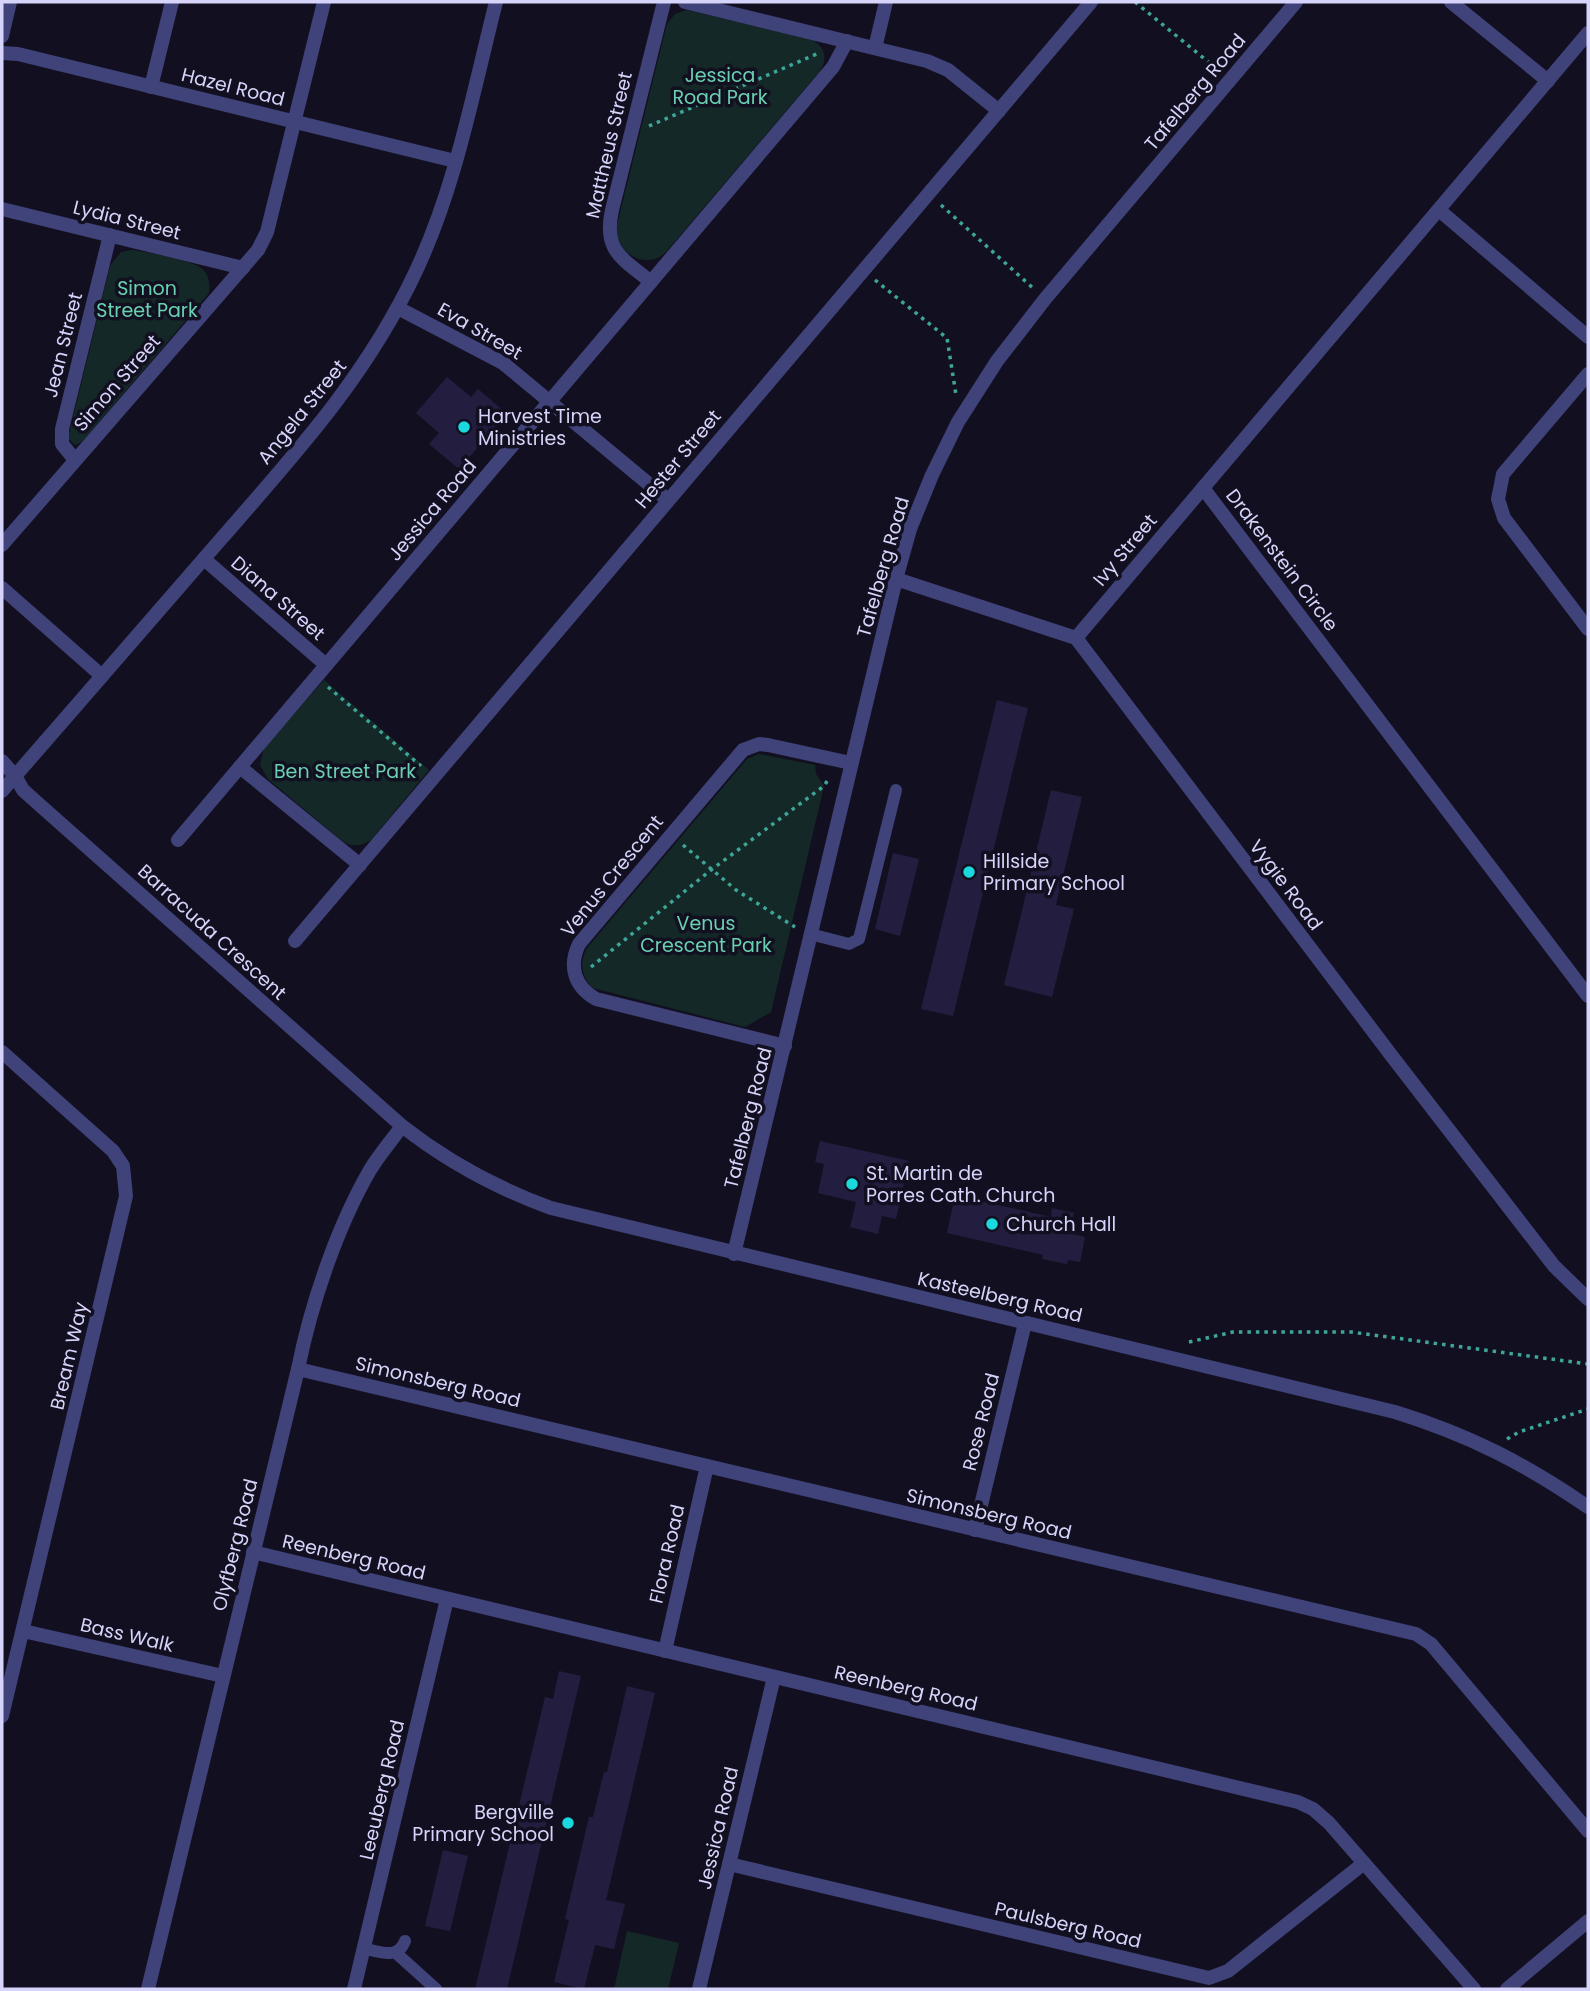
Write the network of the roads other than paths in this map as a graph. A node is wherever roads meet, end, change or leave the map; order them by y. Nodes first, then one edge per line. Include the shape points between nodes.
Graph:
1 (10, 2) edge
2 (172, 2) edge
3 (324, 2) edge
4 (496, 2) edge
5 (664, 2) edge
6 (685, 2) edge
7 (886, 2) edge
8 (1091, 2) edge
9 (1296, 2) edge
10 (1451, 2) edge
11 (1588, 33) edge
12 (2, 36) edge
13 (847, 41) junction
14 (875, 48) junction
15 (2, 53) edge
16 (1548, 81) junction
17 (151, 87) junction
18 (999, 111) junction
19 (295, 122) junction
20 (455, 161) junction
21 (2, 209) edge
22 (1438, 210) junction
23 (110, 235) junction
24 (243, 268) junction
25 (651, 282) junction
26 (398, 308) junction
27 (1588, 337) edge
28 (1588, 374) edge
29 (550, 401) junction
30 (75, 460) junction
31 (1203, 488) junction
32 (668, 500) junction
33 (2, 545) edge
34 (204, 559) junction
35 (896, 579) junction
36 (2, 588) edge
37 (1588, 629) edge
38 (1076, 638) junction
39 (321, 671) junction
40 (102, 676) junction
41 (2, 761) edge
42 (851, 763) junction
43 (240, 767) junction
44 (15, 776) junction
45 (896, 790) dead end
46 (2, 791) edge
47 (178, 840) dead end
48 (360, 865) junction
49 (810, 934) junction
50 (295, 941) dead end
51 (1588, 996) edge
52 (785, 1046) junction
53 (2, 1052) edge
54 (402, 1126) junction
55 (734, 1254) junction
56 (1588, 1299) edge
57 (1025, 1323) junction
58 (299, 1368) junction
59 (707, 1466) junction
60 (1588, 1507) edge
61 (975, 1530) junction
62 (253, 1552) junction
63 (447, 1599) junction
64 (23, 1631) junction
65 (665, 1651) junction
66 (223, 1676) junction
67 (774, 1677) junction
68 (2, 1716) edge
69 (1588, 1831) edge
70 (1364, 1863) junction
71 (729, 1864) junction
72 (1588, 1921) edge
73 (405, 1941) dead end
74 (363, 1948) junction
75 (396, 1953) junction
76 (1511, 1988) edge
77 (148, 1989) edge
78 (354, 1989) edge
79 (436, 1989) edge
80 (699, 1989) edge
81 (1474, 1989) edge

1 - 12 street
2 - 17 street
3 - 19 street, Simon Street
4 - 20 street, Angela Street
5 - 25 street, Mattheus Street via 608,236 617,252
6 - 13 street
7 - 14 street
8 - 18 street, Hester Street
9 - 35 street, Tafelberg Road via 997,361 958,422 921,502
10 - 16 street
11 - 16 street, Drakenstein Circle
13 - 14 street
13 - 25 street, Jessica Road via 832,67
14 - 18 street via 937,65
15 - 17 street, Hazel Road
16 - 22 street, Drakenstein Circle
17 - 19 street, Hazel Road
18 - 32 street, Hester Street
19 - 20 street, Hazel Road
19 - 24 street, Simon Street via 267,232
20 - 26 street, Angela Street via 434,229
21 - 23 street, Lydia Street
22 - 27 street
22 - 31 street, Drakenstein Circle
23 - 24 street, Lydia Street
23 - 30 street, Jean Street via 62,429 62,444
24 - 30 street, Simon Street
25 - 29 street, Jessica Road
26 - 29 street, Eva Street via 489,355
26 - 34 street, Angela Street via 337,404
28 - 37 street via 1503,474 1498,499 1503,517
29 - 32 street, Eva Street
29 - 39 street, Jessica Road
30 - 33 street, Simon Street
31 - 38 street, Ivy Street
31 - 51 street, Drakenstein Circle
32 - 48 street, Hester Street
34 - 39 street, Diana Street
34 - 40 street, Angela Street
35 - 38 street
35 - 42 street, Tafelberg Road
36 - 40 street
38 - 56 street, Vygie Road via 1546,1256
39 - 43 street, Jessica Road
40 - 44 street, Angela Street
41 - 44 street, Barracuda Crescent
42 - 49 street, Tafelberg Road
42 - 52 street, Venus Crescent via 768,745 752,746 736,756 579,944 573,961 576,979 596,999
43 - 47 street, Jessica Road
43 - 48 street
44 - 46 street
44 - 54 street, Barracuda Crescent via 23,790
45 - 49 lane via 859,939 849,944
48 - 50 street, Hester Street
49 - 52 street, Tafelberg Road
52 - 55 street, Tafelberg Road
53 - 64 street, Bream Way via 113,1151 122,1166 126,1196
54 - 55 street, Kasteelberg Road via 459,1167 519,1197
54 - 58 street, Olyfberg Road via 371,1169 346,1219 306,1329
55 - 57 street, Kasteelberg Road
57 - 60 street, Kasteelberg Road via 1440,1426 1503,1453
57 - 61 street, Rose Road
58 - 59 street, Simonsberg Road
58 - 62 street, Olyfberg Road
59 - 61 street, Simonsberg Road
59 - 65 street, Flora Road
61 - 69 street, Simonsberg Road via 1416,1634 1431,1644
62 - 63 street, Reenberg Road
62 - 66 street, Olyfberg Road
63 - 65 street, Reenberg Road
63 - 74 street, Leeuberg Road
64 - 66 street, Bass Walk
64 - 68 street, Bream Way
65 - 67 street, Reenberg Road
66 - 77 street, Olyfberg Road
67 - 70 street, Reenberg Road via 1298,1802 1322,1815
67 - 71 street, Jessica Road
70 - 71 street, Paulsberg Road via 1228,1971 1209,1978
70 - 81 street, Reenberg Road
71 - 80 street, Jessica Road
72 - 76 street
73 - 75 lane
74 - 75 lane
74 - 78 street, Leeuberg Road
75 - 79 lane

